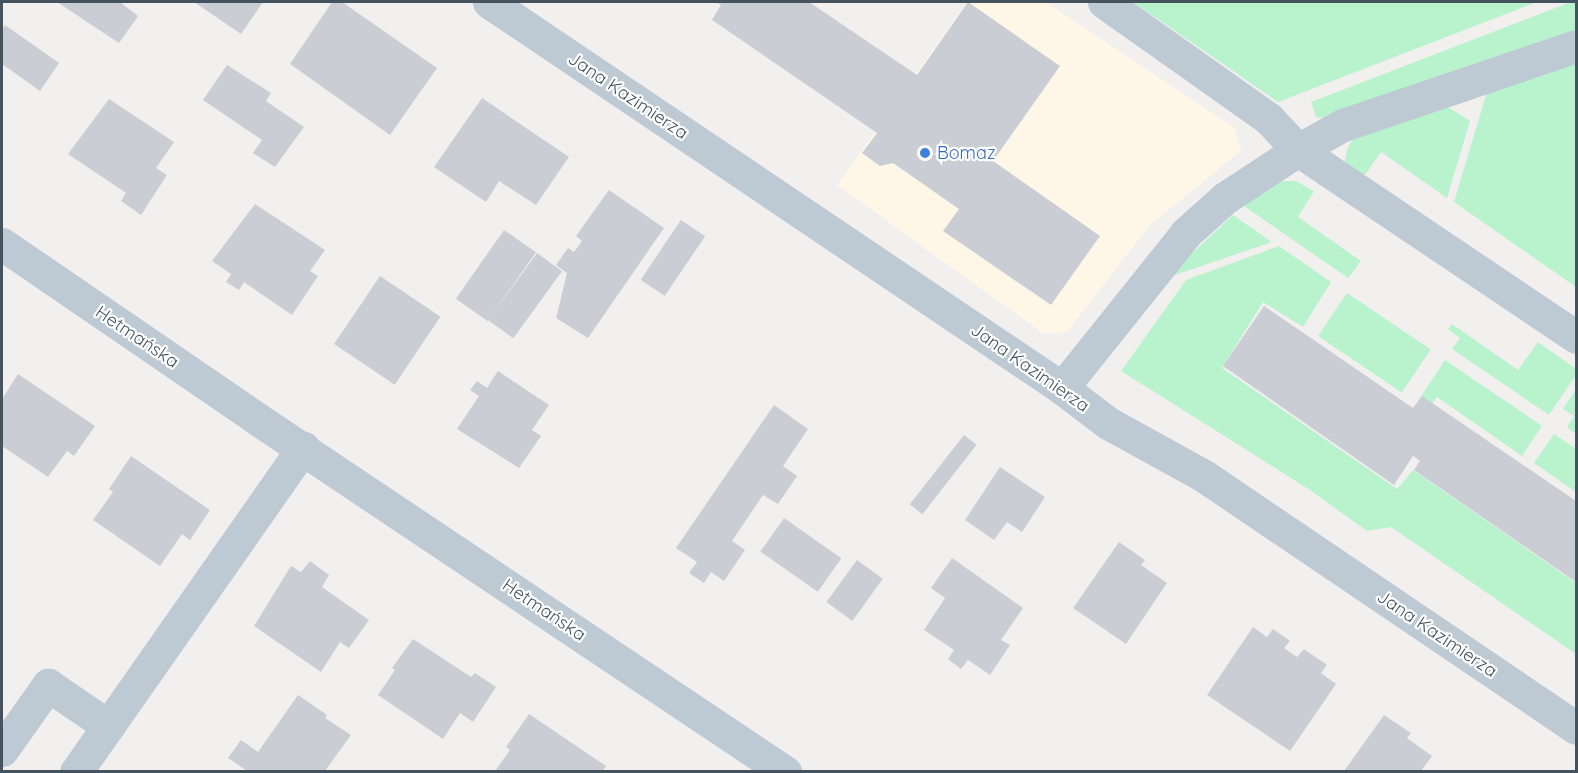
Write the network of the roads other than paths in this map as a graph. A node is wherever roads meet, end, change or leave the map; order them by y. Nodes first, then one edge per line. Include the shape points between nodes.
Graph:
1 (489, 2) edge
2 (1104, 2) edge
3 (1576, 46) edge
4 (1298, 150) junction
5 (2, 244) edge
6 (1576, 337) edge
7 (1062, 388) junction
8 (303, 448) junction
9 (108, 726) junction
10 (1576, 728) edge
11 (2, 750) edge
12 (76, 771) edge
13 (785, 771) edge

1 - 7 street, Jana Kazimierza
2 - 4 street via 1268,118
3 - 4 street via 1343,125
4 - 6 street
4 - 7 street via 1225,198 1186,233
5 - 8 street, Hetmańska
7 - 10 street, Jana Kazimierza via 1108,423 1204,476
8 - 9 street
8 - 13 street, Hetmańska
9 - 11 street via 48,685
9 - 12 street

